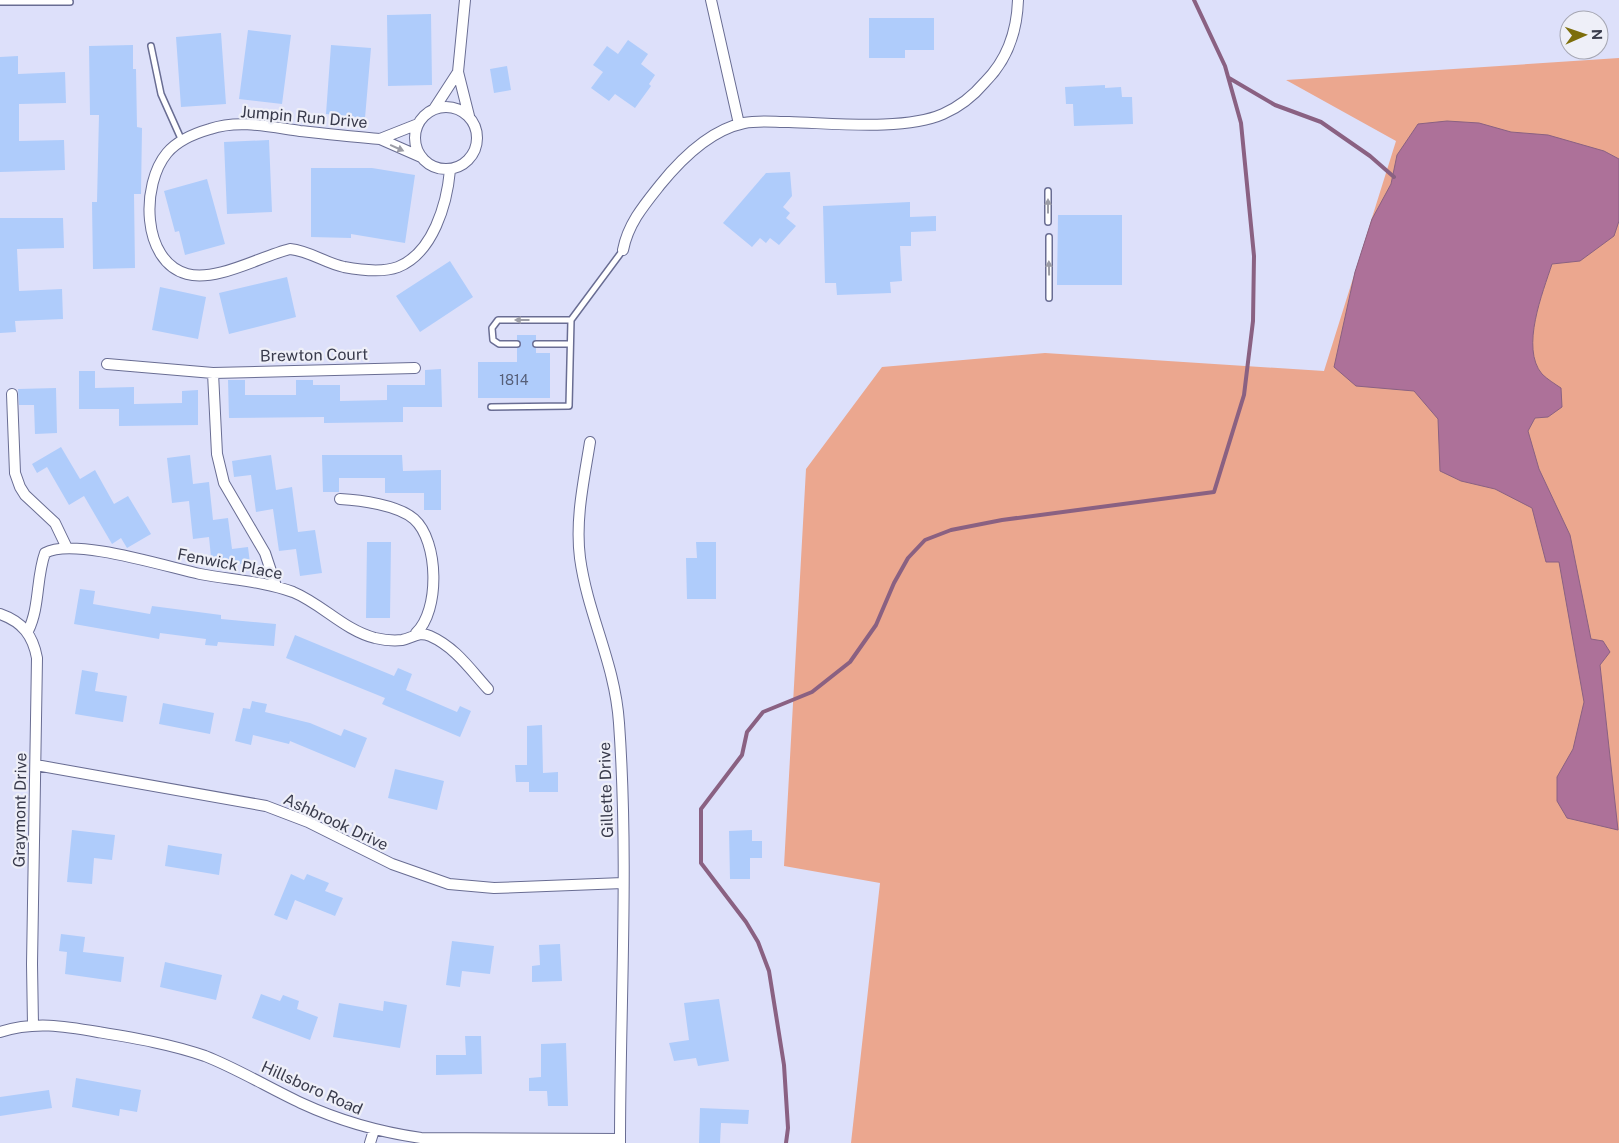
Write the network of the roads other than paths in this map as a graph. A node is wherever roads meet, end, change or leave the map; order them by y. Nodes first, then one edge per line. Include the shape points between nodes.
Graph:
1 (465, 0) edge
2 (710, 0) edge
3 (1018, 0) edge
4 (0, 2) edge
5 (70, 2) dead end
6 (151, 46) dead end
7 (458, 72) junction
8 (434, 109) junction
9 (469, 116) junction
10 (418, 124) junction
11 (739, 124) junction
12 (380, 139) junction
13 (182, 141) junction
14 (421, 157) junction
15 (450, 170) junction
16 (1048, 191) dead end
17 (1048, 222) dead end
18 (1048, 237) dead end
19 (623, 250) joint
20 (1049, 298) dead end
21 (571, 320) junction
22 (517, 344) dead end
23 (536, 344) dead end
24 (569, 344) junction
25 (107, 364) dead end
26 (415, 368) dead end
27 (213, 372) junction
28 (12, 394) dead end
29 (491, 407) dead end
30 (590, 442) dead end
31 (340, 499) dead end
32 (67, 548) junction
33 (276, 586) junction
34 (0, 614) edge
35 (28, 632) junction
36 (416, 633) junction
37 (488, 690) dead end
38 (36, 766) junction
39 (623, 883) junction
40 (33, 1024) junction
41 (0, 1032) edge
42 (374, 1130) junction
43 (620, 1141) edge
44 (370, 1143) edge

1 - 7 street, Jumpin Run Drive
2 - 11 street
3 - 11 street via 1013,35 1005,56 978,90 945,114 914,121 881,123
4 - 5 lane
6 - 13 lane via 161,94
7 - 8 street, Jumpin Run Drive
7 - 9 street, Jumpin Run Drive
8 - 9 street via 451,107
8 - 10 street, Jumpin Run Drive
9 - 15 street, Jumpin Run Drive via 478,134 475,150 466,163
10 - 12 street, Jumpin Run Drive
10 - 14 street via 415,142
11 - 19 street via 701,144 671,171 626,233
12 - 13 street, Jumpin Run Drive via 249,125 211,128
12 -> 14 street, Jumpin Run Drive
13 - 15 street, Jumpin Run Drive via 168,151 156,171 149,192 149,209 158,247 171,265 187,274 216,273 290,249 301,250 344,267 396,268 413,258 430,235 444,204
14 - 15 street, Jumpin Run Drive via 434,167
17 -> 16 lane
20 -> 18 lane
19 - 21 lane
21 -> 22 lane via 498,320 492,328 492,340 498,344
21 - 24 lane
23 - 24 lane
24 - 29 lane via 569,406
25 - 27 street, Brewton Court
26 - 27 street, Brewton Court
27 - 33 street via 217,454 224,482 265,553
28 - 32 street via 16,473 20,487 55,523
30 - 39 street, Gillette Drive via 578,534 586,590 616,691 624,804
31 - 36 street via 368,502 405,514 413,518 424,534 432,560 433,586 424,624
32 - 33 street, Fenwick Place via 125,556 179,570
32 - 35 street, Fenwick Place via 53,548 45,552 34,619
33 - 36 street, Fenwick Place via 308,599 340,621 374,638 404,639
34 - 35 street
35 - 38 street, Graymont Drive via 37,658
36 - 37 street via 443,642
38 - 39 street, Ashbrook Drive via 266,806 308,822 392,864 449,884 494,888
38 - 40 street, Graymont Drive
39 - 43 street, Gillette Drive
40 - 41 street, Hillsboro Road
40 - 42 street, Hillsboro Road via 131,1038 205,1056 302,1103
42 - 43 street, Hillsboro Road via 421,1138
42 - 44 street

